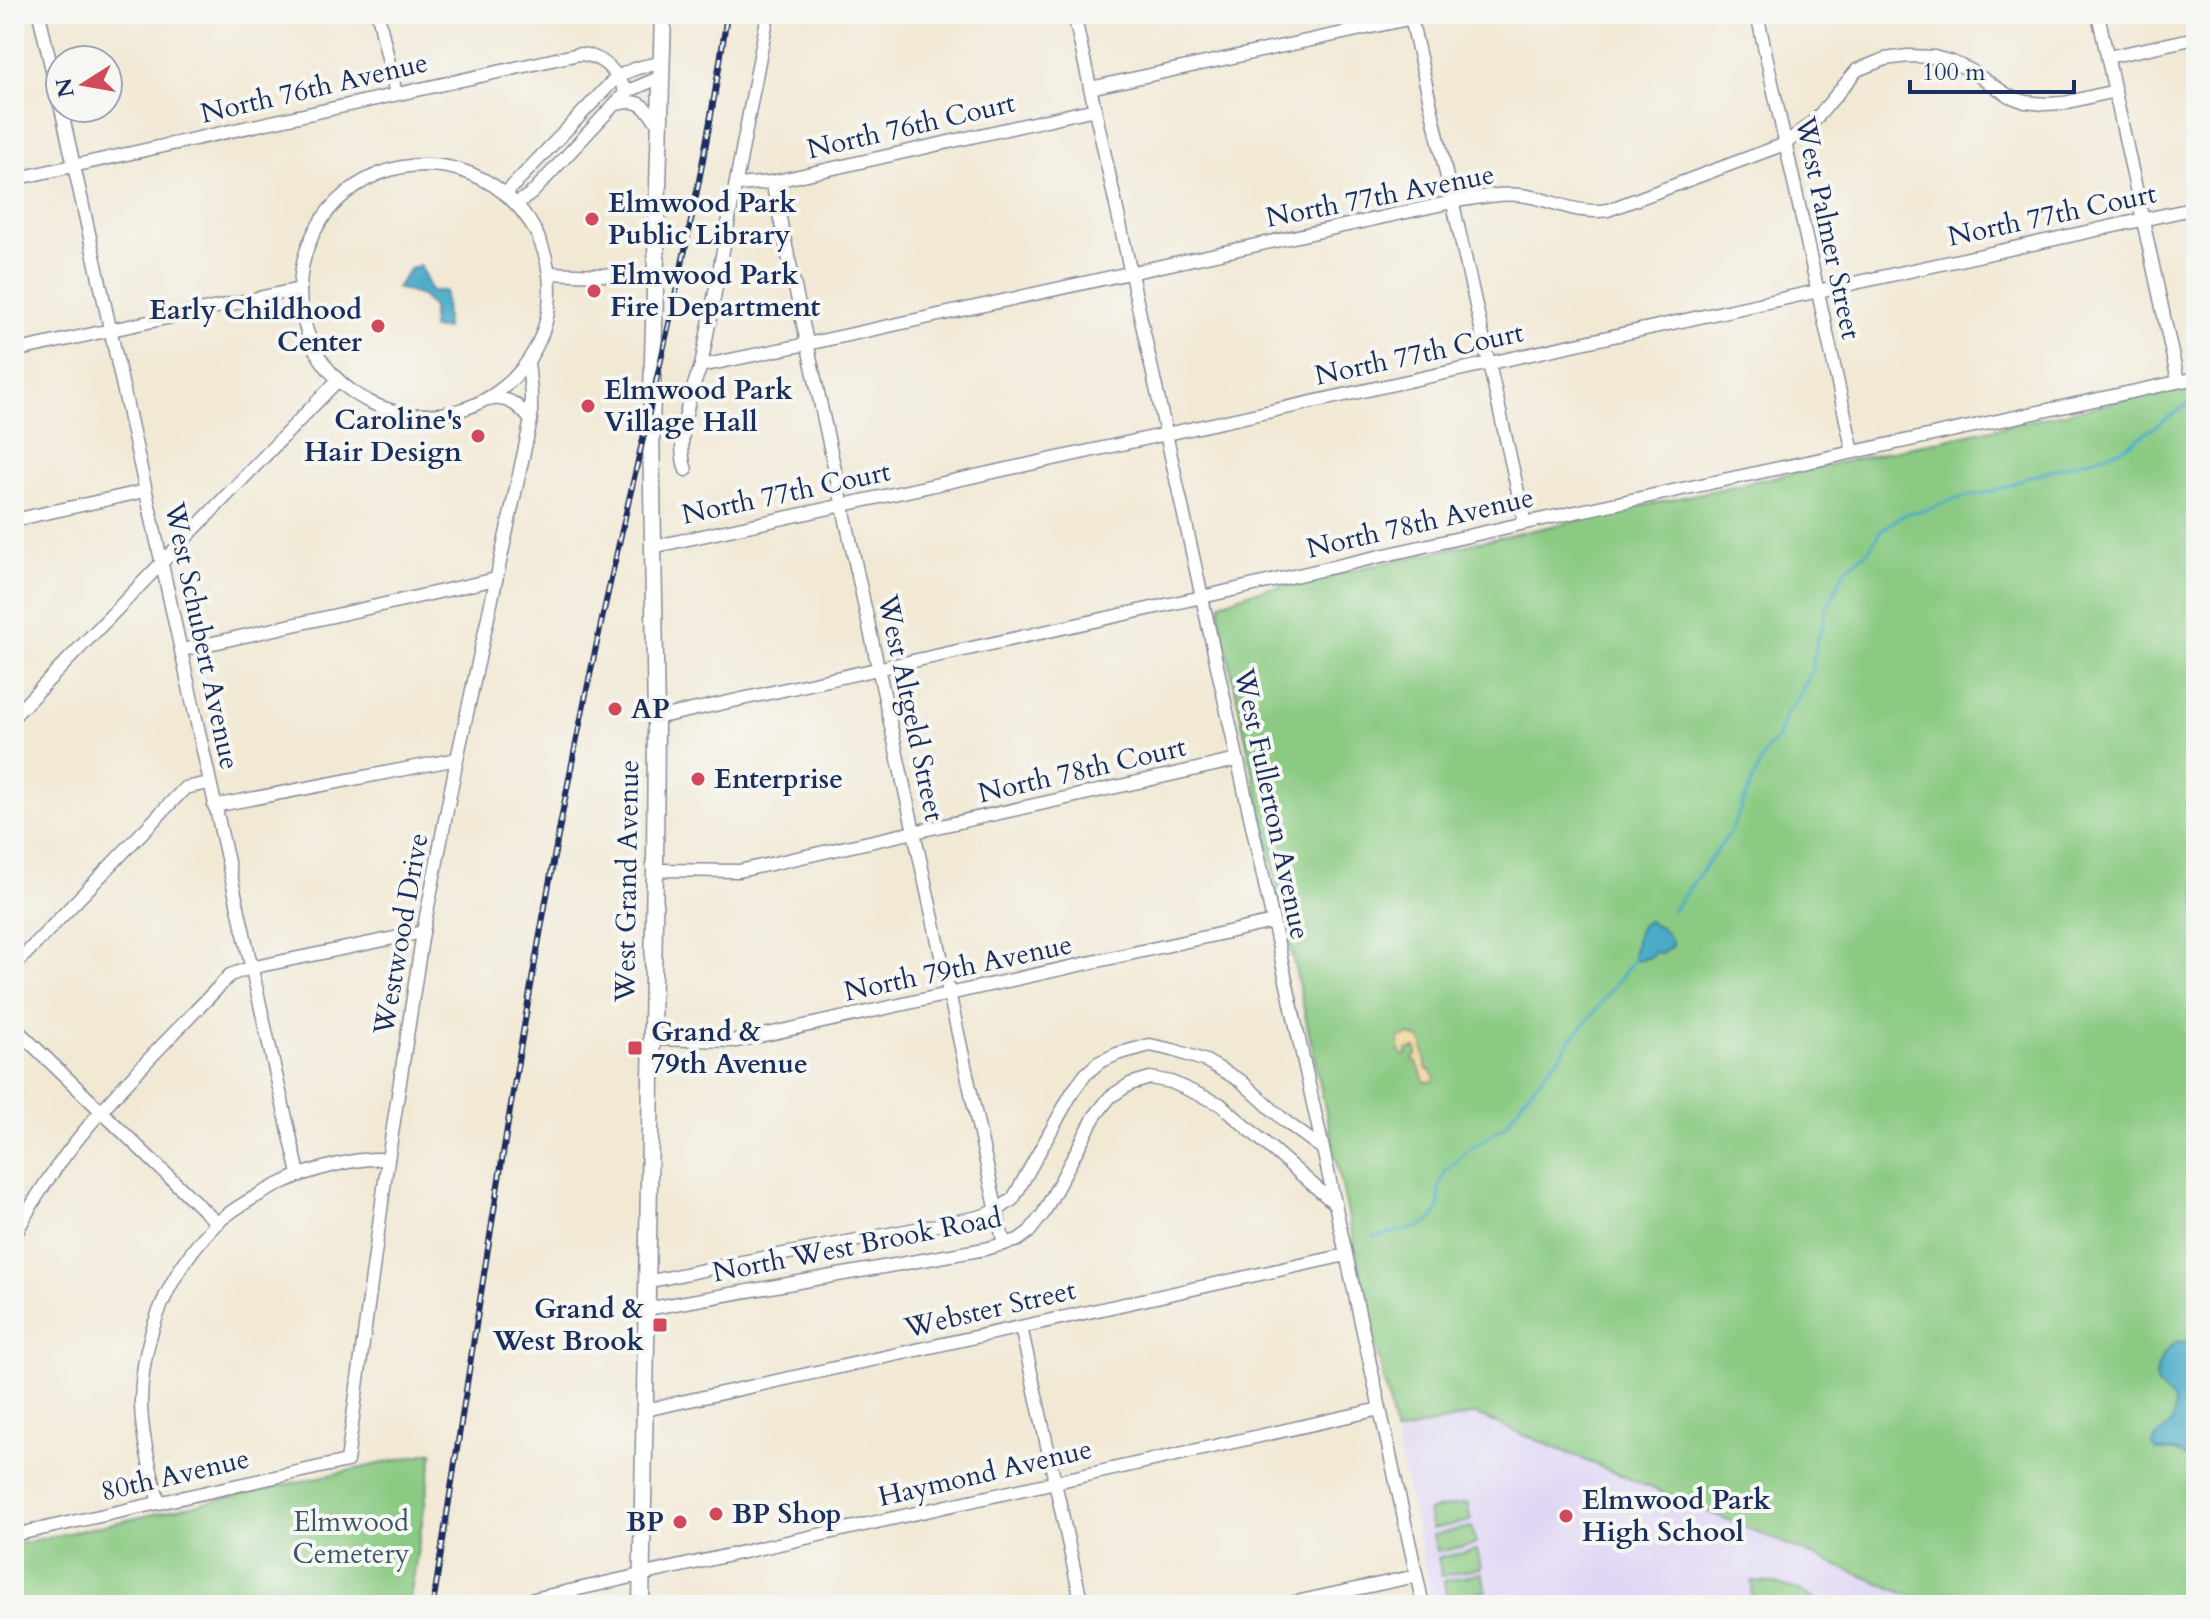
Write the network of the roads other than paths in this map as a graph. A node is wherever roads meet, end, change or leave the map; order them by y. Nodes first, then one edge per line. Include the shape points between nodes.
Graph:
1 (39, 14) edge
2 (378, 14) edge
3 (663, 14) edge
4 (768, 14) edge
5 (1074, 14) edge
6 (1431, 14) edge
7 (1757, 14) edge
8 (2098, 14) edge
9 (1411, 18) junction
10 (2196, 38) edge
11 (46, 44) edge
12 (2108, 57) junction
13 (661, 70) junction
14 (619, 76) junction
15 (1090, 88) junction
16 (2115, 91) junction
17 (626, 92) junction
18 (396, 94) junction
19 (614, 105) junction
20 (1095, 109) junction
21 (64, 124) edge
22 (660, 126) junction
23 (1785, 144) junction
24 (74, 166) junction
25 (14, 179) edge
26 (772, 182) junction
27 (737, 185) junction
28 (505, 194) junction
29 (1452, 202) junction
30 (516, 204) junction
31 (2196, 208) edge
32 (2143, 220) junction
33 (549, 273) junction
34 (1130, 273) junction
35 (656, 277) junction
36 (300, 289) junction
37 (1818, 291) junction
38 (109, 330) junction
39 (807, 344) junction
40 (14, 351) edge
41 (528, 361) junction
42 (1489, 363) junction
43 (701, 366) junction
44 (2196, 378) edge
45 (338, 380) junction
46 (2178, 381) junction
47 (491, 399) junction
48 (531, 420) junction
49 (1166, 434) junction
50 (1853, 452) junction
51 (686, 470) dead end
52 (145, 491) junction
53 (842, 505) junction
54 (14, 520) edge
55 (1525, 523) junction
56 (652, 547) junction
57 (162, 562) junction
58 (496, 579) junction
59 (1202, 597) junction
60 (182, 650) junction
61 (878, 669) junction
62 (14, 716) edge
63 (656, 718) junction
64 (457, 759) junction
65 (1237, 760) junction
66 (209, 783) junction
67 (214, 806) junction
68 (914, 832) junction
69 (655, 870) junction
70 (1273, 922) junction
71 (423, 932) junction
72 (14, 966) edge
73 (250, 968) junction
74 (949, 994) junction
75 (14, 1027) edge
76 (650, 1039) junction
77 (102, 1111) junction
78 (1323, 1149) junction
79 (388, 1160) junction
80 (299, 1174) junction
81 (1335, 1204) junction
82 (996, 1211) junction
83 (217, 1223) junction
84 (14, 1238) edge
85 (1004, 1244) junction
86 (1346, 1255) junction
87 (647, 1282) junction
88 (646, 1309) junction
89 (1021, 1327) junction
90 (1380, 1409) junction
91 (645, 1410) junction
92 (347, 1461) joint
93 (1055, 1482) junction
94 (159, 1503) junction
95 (14, 1535) edge
96 (642, 1574) junction
97 (1416, 1576) junction
98 (507, 1605) edge
99 (641, 1605) edge
100 (1082, 1605) edge
101 (1282, 1605) edge
102 (1423, 1605) edge

1 - 11 street, West Schubert Avenue
2 - 18 street
3 - 13 main road, West Grand Avenue
4 - 27 street
5 - 15 street, West Fullerton Avenue
6 - 9 street
7 - 23 street, West Palmer Street
8 - 12 street
9 - 15 street
9 - 29 street
10 - 12 street
12 - 16 street
13 - 14 street via 634,68
13 - 17 street
13 - 22 main road, West Grand Avenue
14 - 17 street
14 - 18 street, North 76th Avenue via 604,63 579,54
14 - 28 street
15 - 20 street, West Fullerton Avenue
16 - 23 street, North 77th Avenue via 2064,103 2035,103 2009,96 1952,62 1934,57 1885,59 1857,70 1816,119
16 - 32 street
17 - 19 street
18 - 24 street, North 76th Avenue
19 - 22 street via 636,101
19 - 30 street
20 - 26 street, North 76th Court
20 - 34 street, West Fullerton Avenue
21 - 24 street, West Schubert Avenue
22 - 35 main road, West Grand Avenue
23 - 29 street, North 77th Avenue via 1597,212 1524,196
23 - 37 street, West Palmer Street
24 - 25 street, North 76th Avenue
24 - 38 street, West Schubert Avenue
26 - 27 street, North 76th Court
26 - 39 street, West Altgeld Street
27 - 43 street
28 - 30 street
28 - 36 street via 478,177 440,166 411,165 373,176 345,194 321,221 306,253
29 - 34 street, North 77th Avenue
29 - 42 street
30 - 33 street via 535,230
31 - 32 street, North 77th Court
32 - 37 street, North 77th Court
32 - 46 street
33 - 35 street
33 - 41 street via 546,321
34 - 39 street, North 77th Avenue
34 - 49 street, West Fullerton Avenue
35 - 56 main road, West Grand Avenue
36 - 38 street
36 - 45 street via 311,341
37 - 42 street, North 77th Court
37 - 50 street, West Palmer Street
38 - 40 street
38 - 52 street, West Schubert Avenue
39 - 43 street, North 77th Avenue
39 - 53 street, West Altgeld Street
41 - 47 street
41 - 48 street, Westwood Drive
42 - 49 street, North 77th Court
42 - 55 street
43 - 51 street via 686,413
44 - 46 street, North 78th Avenue
45 - 47 street via 362,398 404,413 448,413
45 - 57 street
46 - 50 street, North 78th Avenue
47 - 48 street via 509,400
48 - 58 street, Westwood Drive
49 - 53 street, North 77th Court
49 - 59 street, West Fullerton Avenue
50 - 55 street, North 78th Avenue
52 - 54 street
52 - 57 street, West Schubert Avenue
53 - 56 street, North 77th Court
53 - 61 street, West Altgeld Street
55 - 59 street, North 78th Avenue
56 - 63 main road, West Grand Avenue
57 - 60 street, West Schubert Avenue
57 - 62 street
58 - 60 street
58 - 64 street, Westwood Drive
59 - 61 street, North 78th Avenue
59 - 65 street, West Fullerton Avenue
60 - 66 street, West Schubert Avenue
61 - 63 street, North 78th Avenue
61 - 68 street, West Altgeld Street
63 - 69 main road, West Grand Avenue
64 - 67 street
64 - 71 street, Westwood Drive
65 - 68 street, North 78th Court
65 - 70 street, West Fullerton Avenue
66 - 67 street, West Schubert Avenue
66 - 72 street via 185,788
67 - 73 street, West Schubert Avenue
68 - 69 street, North 78th Court via 739,871
68 - 74 street, West Altgeld Street
69 - 76 main road, West Grand Avenue
70 - 74 street, North 79th Avenue
70 - 78 street, West Fullerton Avenue
71 - 73 street
71 - 79 street, Westwood Drive
73 - 77 street via 230,975
73 - 80 street, West Schubert Avenue
74 - 76 street, North 79th Avenue via 737,1041
74 - 82 street, West Altgeld Street
75 - 77 street
76 - 87 main road, West Grand Avenue
77 - 83 street
77 - 84 street via 45,1182
78 - 81 street, West Fullerton Avenue
78 - 82 street via 1221,1068 1150,1045 1117,1054 1085,1075 1013,1199
79 - 80 street via 374,1157
79 - 92 street, Westwood Drive
80 - 83 street via 254,1196
81 - 85 street, North West Brook Road via 1220,1104 1150,1078 1110,1097 1043,1214 1029,1232
81 - 86 street, West Fullerton Avenue
82 - 85 street, West Altgeld Street
82 - 87 street
83 - 94 street via 172,1283 147,1353 142,1418
85 - 88 street, North West Brook Road
86 - 89 street, Webster Street
86 - 90 street, West Fullerton Avenue
87 - 88 main road, West Grand Avenue
88 - 91 main road, West Grand Avenue
89 - 91 street, Webster Street
89 - 93 street
90 - 93 street, Haymond Avenue
90 - 97 street, West Fullerton Avenue
91 - 96 main road, West Grand Avenue
92 - 94 street, 80th Avenue
93 - 96 street, Haymond Avenue
93 - 100 street
94 - 95 street, 80th Avenue
96 - 98 street, Haymond Avenue
96 - 99 main road, West Grand Avenue
97 - 101 street
97 - 102 street, West Fullerton Avenue

